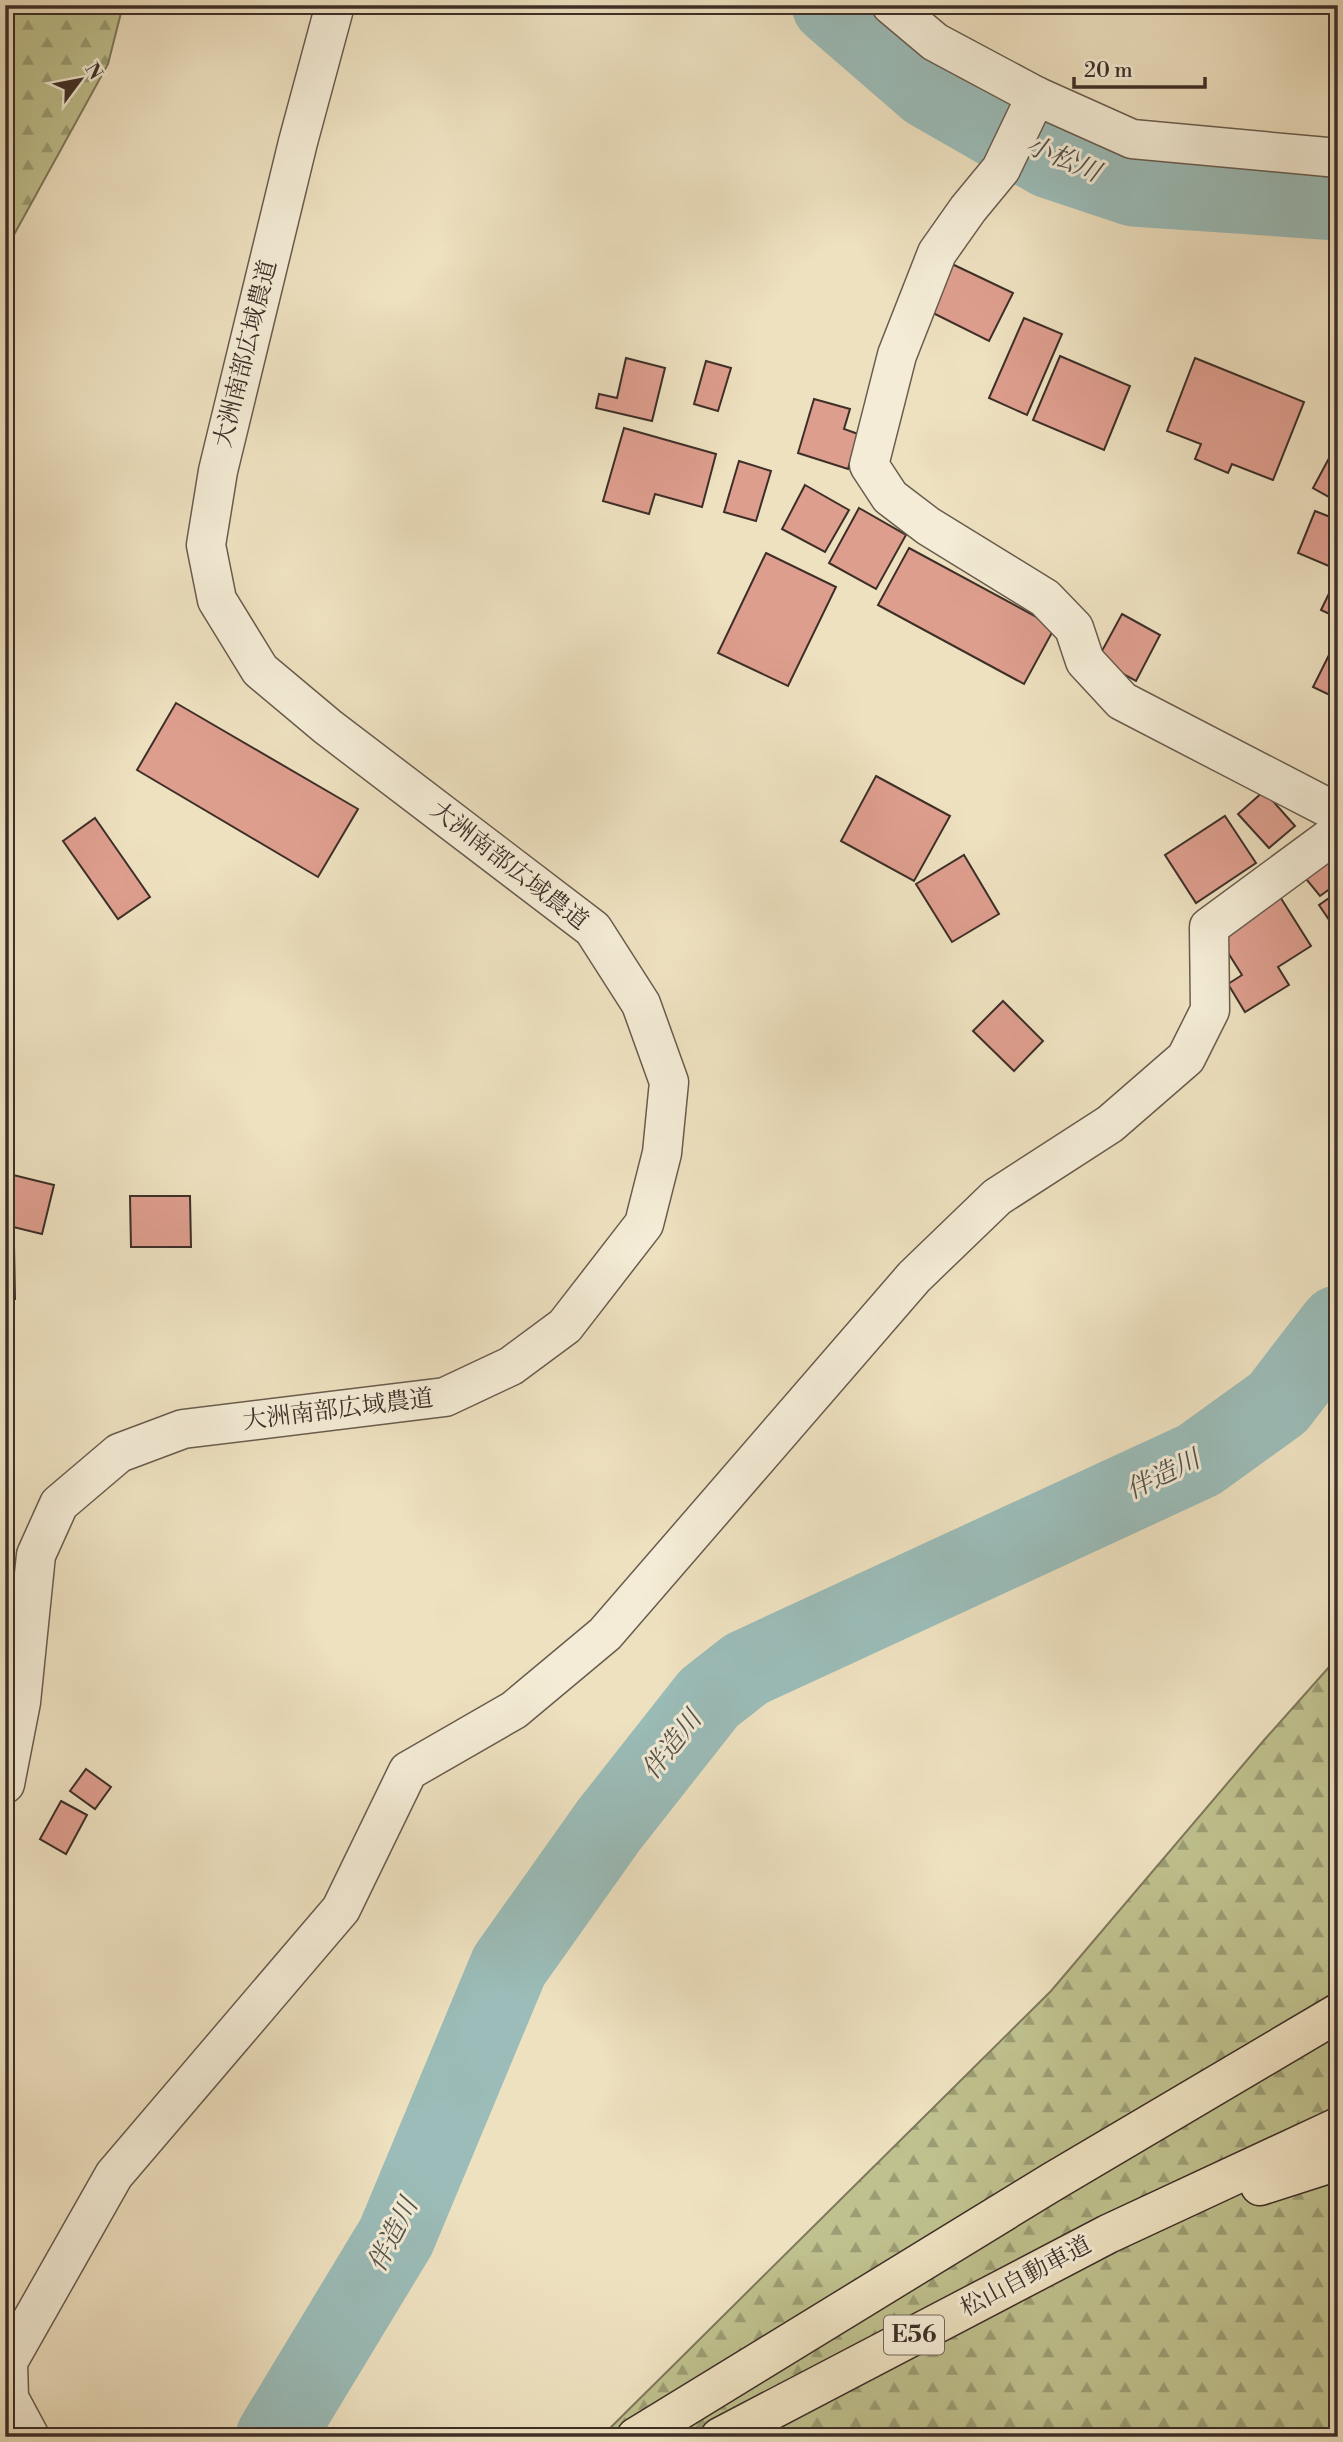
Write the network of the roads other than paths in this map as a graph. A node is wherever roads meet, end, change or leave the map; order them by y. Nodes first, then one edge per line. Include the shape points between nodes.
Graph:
1 (335, 5) edge
2 (891, 5) edge
3 (1031, 107) junction
4 (1338, 158) edge
5 (1338, 813) edge
6 (1338, 832) edge
7 (5, 1784) edge
8 (1338, 2012) edge
9 (1338, 2127) edge
10 (1338, 2161) edge
11 (1108, 2234) junction
12 (638, 2436) edge
13 (30, 2437) edge
14 (720, 2437) edge

1 - 7 street, 大洲南部広域農道 via 218,471 206,545 217,600 260,670 593,929 641,1004 668,1082 662,1153 644,1224 565,1326 511,1366 445,1396 183,1429 119,1453 59,1504 36,1555 21,1702
2 - 3 street via 935,42
3 - 4 street via 1132,139
3 - 5 street via 1001,169 937,253 897,355 869,465 890,497 928,526 1045,598 1074,628 1085,661 1122,701
6 - 13 street via 1209,927 1210,1010 1186,1058 1110,1124 997,1197 915,1277 604,1634 514,1710 408,1771 341,1909 107,2187 8,2362 9,2398
8 - 12 highway
9 - 11 highway, 松山自動車道 / E56
10 - 11 highway
11 - 14 highway, 松山自動車道 / E56

